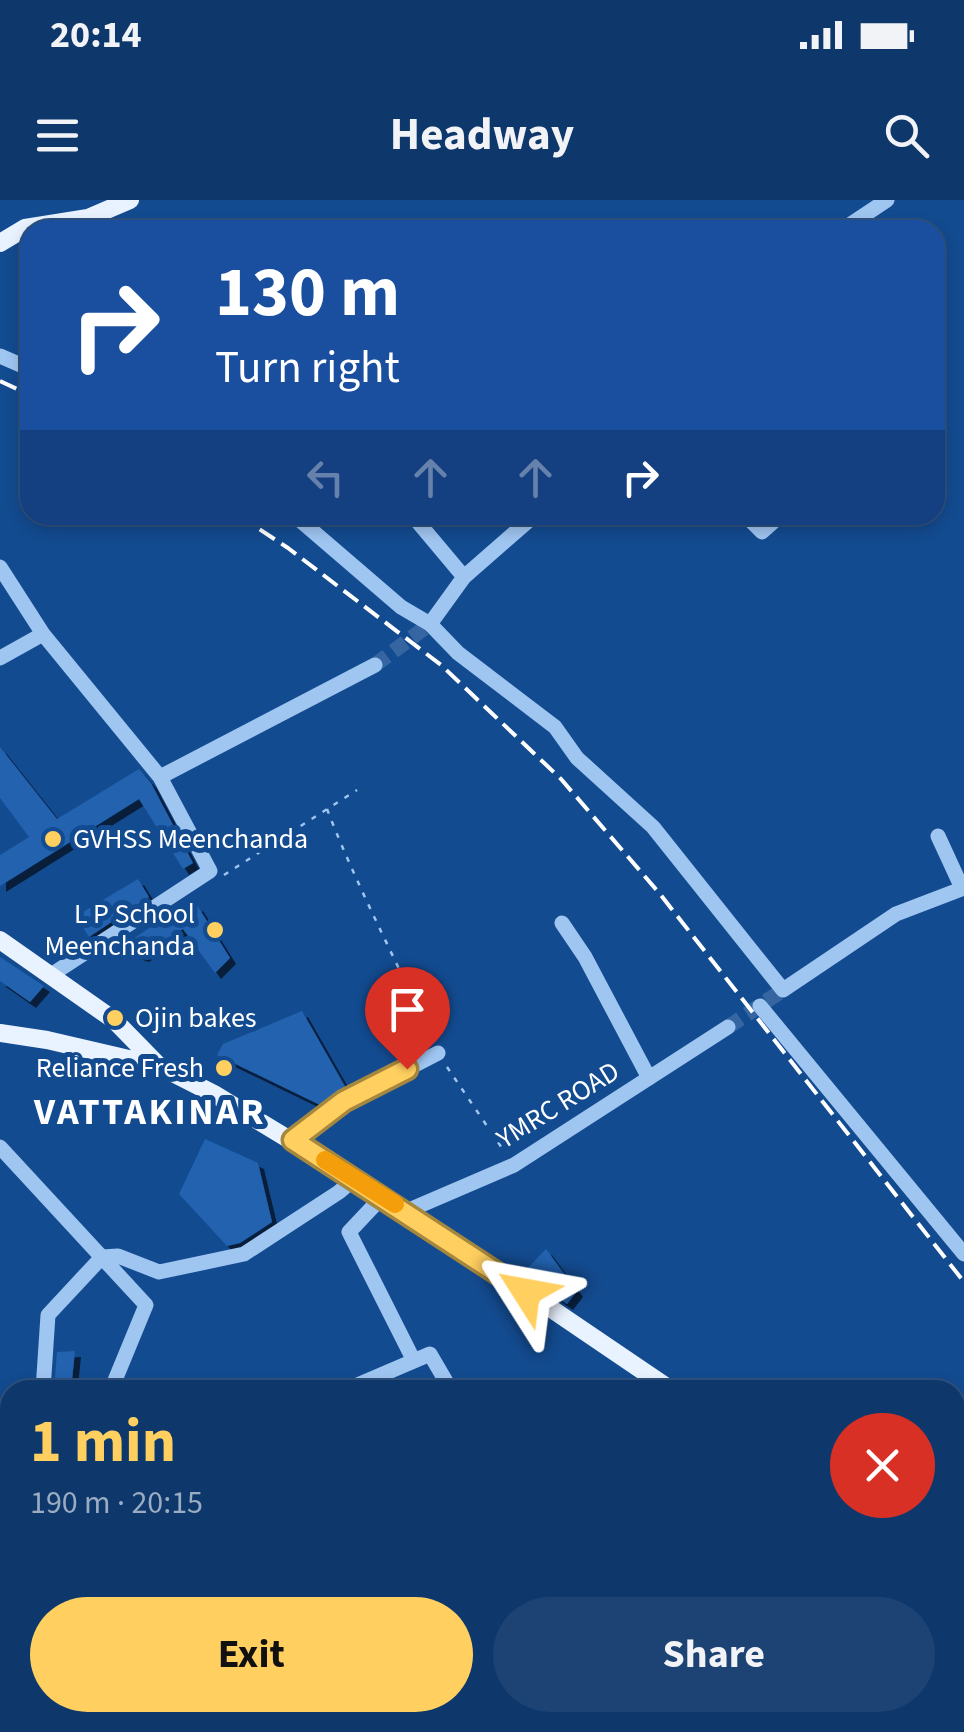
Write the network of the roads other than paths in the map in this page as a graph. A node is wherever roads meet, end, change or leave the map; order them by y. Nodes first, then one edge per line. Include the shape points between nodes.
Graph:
1 (128, 200) edge
2 (887, 200) edge
3 (76, 220) edge
4 (857, 220) edge
5 (306, 525) edge
6 (421, 525) edge
7 (523, 525) edge
8 (0, 568) edge
9 (464, 576) junction
10 (430, 624) junction
11 (42, 634) junction
12 (0, 658) edge
13 (375, 665) tunnel mouth
14 (160, 777) junction
15 (938, 836) dead end
16 (963, 888) edge
17 (562, 923) dead end
18 (0, 940) edge
19 (51, 976) junction
20 (760, 1006) dead end
21 (728, 1027) tunnel mouth
22 (0, 1033) edge
23 (438, 1053) road end
24 (160, 1066) junction
25 (649, 1078) junction
26 (293, 1140) junction
27 (0, 1147) edge
28 (354, 1179) junction
29 (382, 1197) junction
30 (406, 1211) junction
31 (964, 1254) edge
32 (102, 1256) junction
33 (414, 1361) junction
34 (44, 1380) edge
35 (115, 1380) edge
36 (369, 1380) edge
37 (445, 1380) edge
38 (656, 1380) edge

1 - 3 main road
2 - 4 street
5 - 10 street
6 - 9 street
7 - 9 street
8 - 11 street
9 - 10 street
10 - 16 street via 555,726 577,758 652,827 783,990 896,914
11 - 12 street
11 - 14 street
13 - 14 street
14 - 19 street via 210,871
15 - 16 street
17 - 25 street
18 - 19 main road
19 - 24 main road via 114,1020
20 - 31 street
21 - 25 street, YMRC ROAD
22 - 24 main road
23 - 26 street via 344,1101
24 - 26 main road
25 - 30 street, YMRC ROAD via 514,1165
26 - 28 main road
27 - 32 street
28 - 29 main road
28 - 32 street via 244,1254 159,1272
29 - 30 main road
29 - 33 street via 348,1232
30 - 38 main road
32 - 34 street via 48,1315
32 - 35 street via 146,1305
33 - 36 street
33 - 37 street via 430,1354

